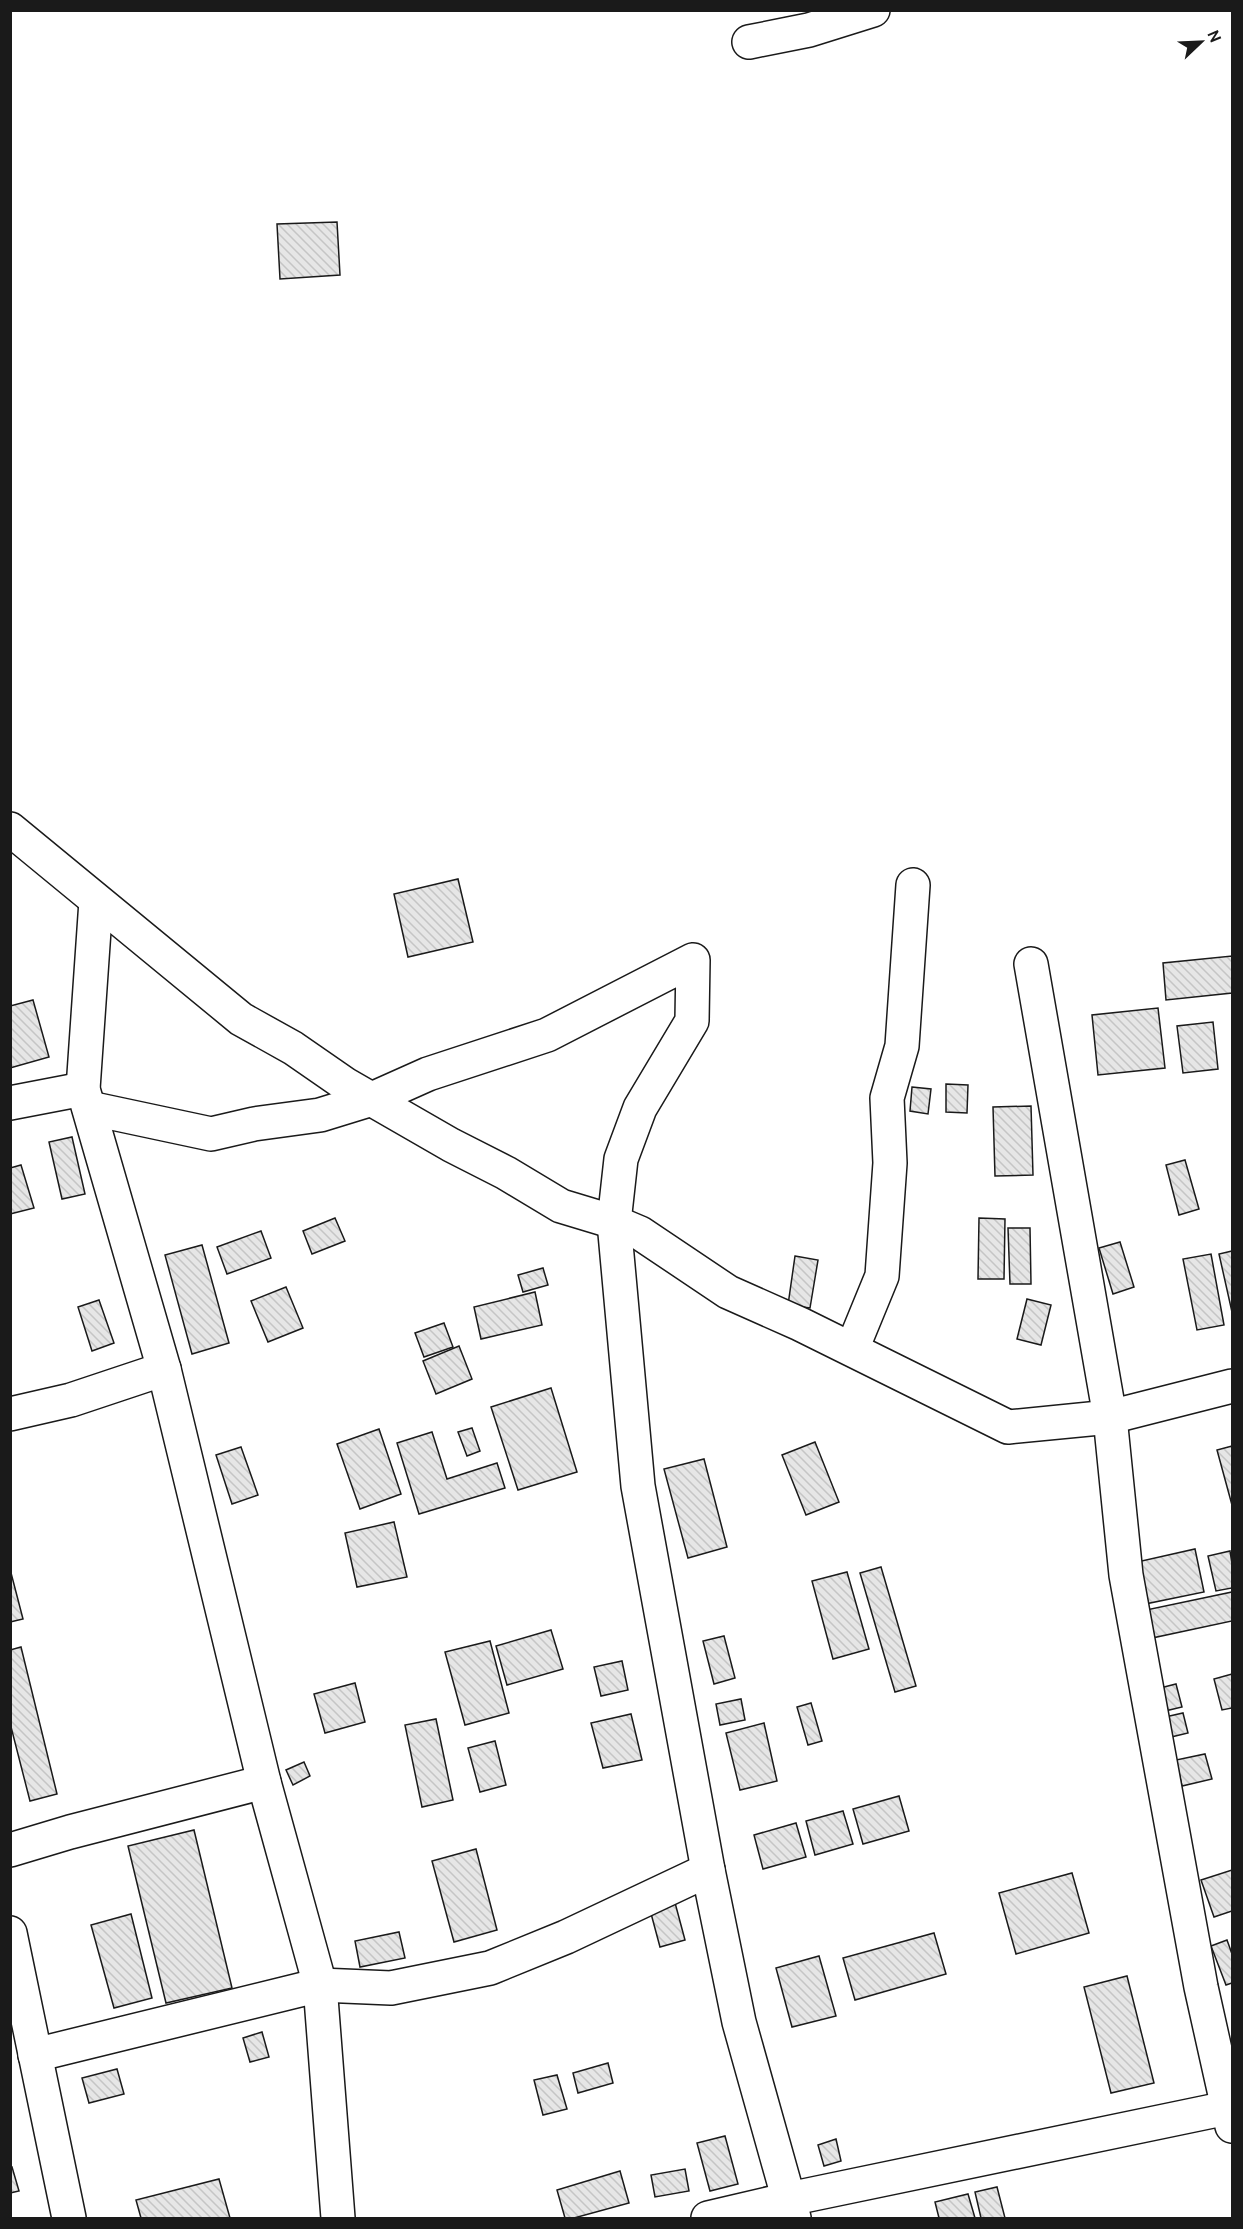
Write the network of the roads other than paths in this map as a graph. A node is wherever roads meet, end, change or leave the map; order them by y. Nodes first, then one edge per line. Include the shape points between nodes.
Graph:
1 (873, 10) edge
2 (748, 42) dead end
3 (10, 830) edge
4 (913, 885) dead end
5 (96, 901) junction
6 (1031, 964) dead end
7 (86, 1099) junction
8 (372, 1099) junction
9 (10, 1103) edge
10 (614, 1222) junction
11 (852, 1350) junction
12 (164, 1369) junction
13 (1233, 1386) edge
14 (10, 1414) edge
15 (1110, 1416) junction
16 (264, 1782) junction
17 (10, 1850) edge
18 (708, 1870) junction
19 (10, 1934) edge
20 (320, 1985) junction
21 (35, 2055) junction
22 (1231, 2113) edge
23 (792, 2209) edge
24 (69, 2218) edge
25 (338, 2218) edge
26 (708, 2218) edge

1 - 2 street via 809,30
3 - 5 street
4 - 11 street via 902,1046 887,1098 890,1163 882,1276
5 - 7 street
5 - 8 street via 241,1018
6 - 15 street
7 - 8 street via 211,1134 320,1115
7 - 9 street
7 - 12 street
8 - 10 street via 561,1206
8 - 10 street via 428,1074 547,1035 693,960 692,1021 640,1108 621,1159
10 - 11 street via 640,1233 728,1292
10 - 18 street via 638,1486
11 - 15 street via 1008,1427
12 - 14 street via 71,1400
12 - 16 street
13 - 15 street
15 - 22 street via 1126,1575 1201,1988
16 - 17 street
16 - 20 street
18 - 20 street via 490,1968 391,1988
18 - 23 street via 739,2022
19 - 21 street
20 - 21 street
20 - 25 street
21 - 24 street
22 - 23 street
23 - 26 street

